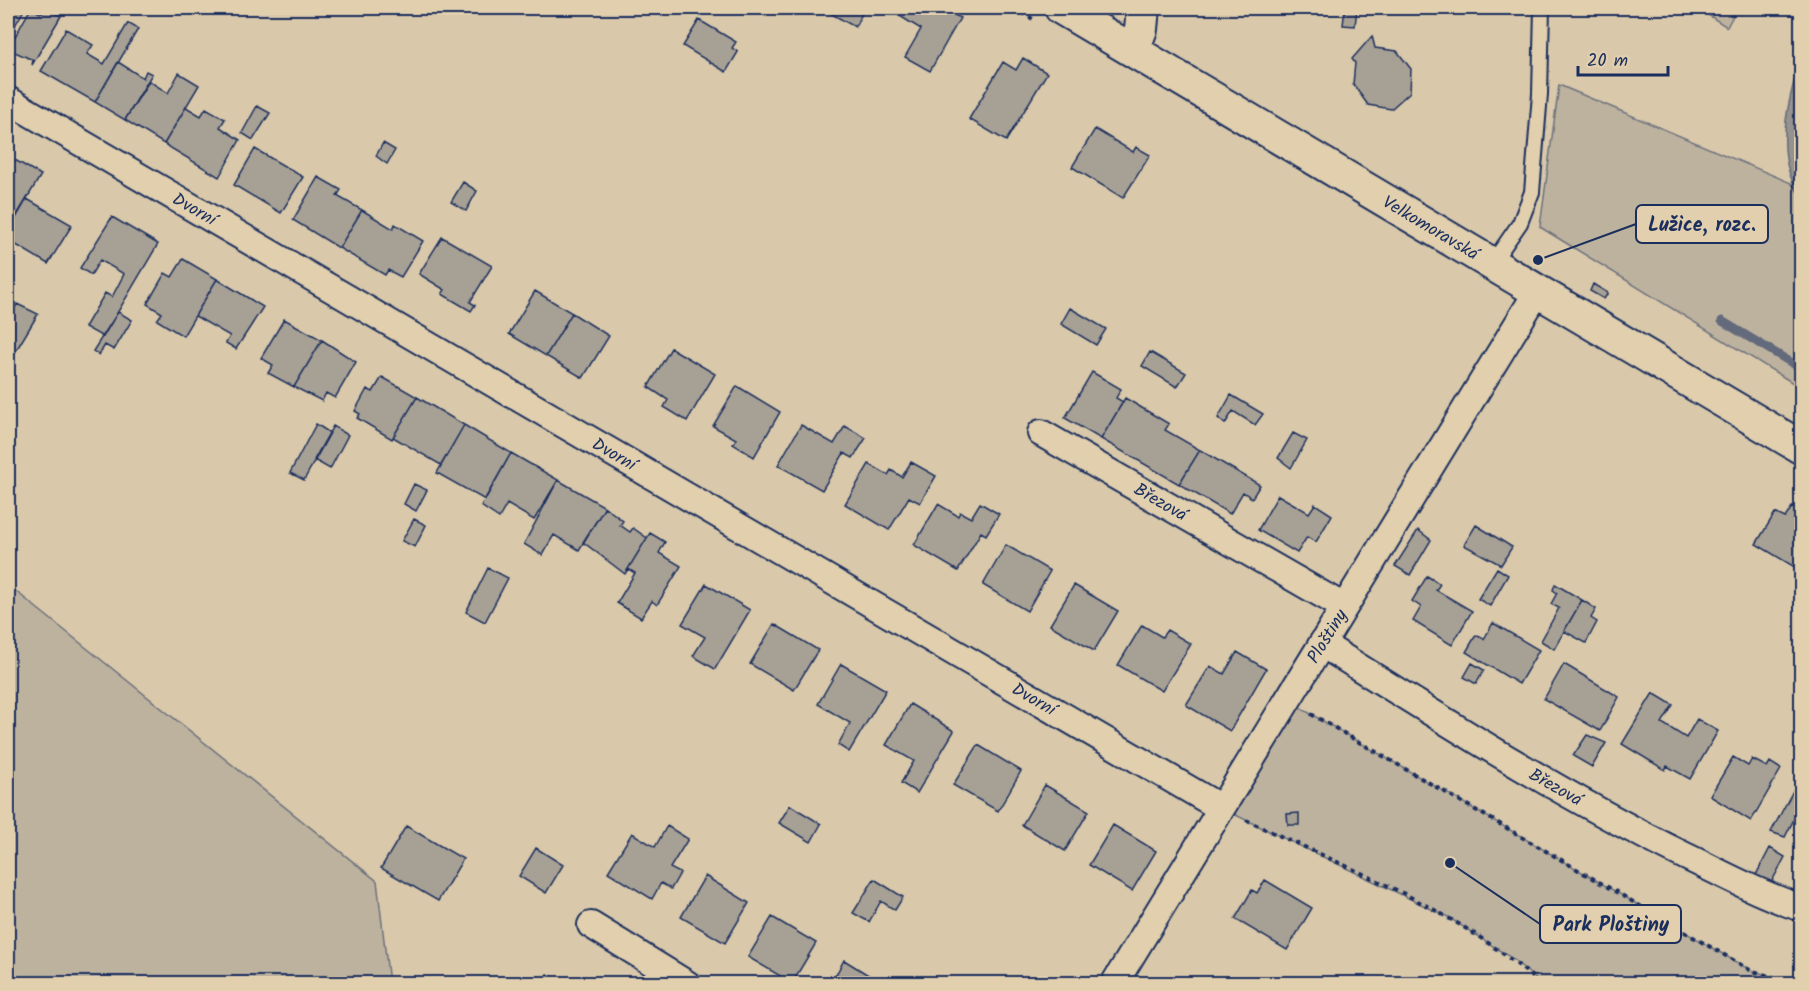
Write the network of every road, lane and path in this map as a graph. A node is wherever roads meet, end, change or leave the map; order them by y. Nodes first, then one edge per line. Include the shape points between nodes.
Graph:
1 (1061, 8) edge
2 (1143, 8) edge
3 (1542, 8) edge
4 (1133, 50) junction
5 (8, 100) edge
6 (1493, 262) junction
7 (1539, 289) junction
8 (1041, 433) dead end
9 (1802, 447) edge
10 (1344, 607) junction
11 (1322, 644) junction
12 (1287, 700) junction
13 (1221, 808) junction
14 (1802, 908) edge
15 (591, 925) dead end
16 (687, 984) edge
17 (1114, 984) edge
18 (1540, 984) edge
19 (1795, 984) edge

1 - 4 street, Velkomoravská
2 - 4 street
3 - 6 lane via 1532,192 1520,223
4 - 6 street, Velkomoravská
5 - 13 street, Dvorní
6 - 7 street, Velkomoravská
7 - 9 street, Velkomoravská
7 - 10 street, Ploštiny
8 - 10 street, Březová
10 - 11 street, Ploštiny
11 - 12 street, Ploštiny
11 - 14 street, Březová via 1439,718 1629,828 1772,898
12 - 13 street, Ploštiny
12 - 19 path via 1750,970
13 - 17 street, Ploštiny
13 - 18 path via 1448,917 1513,959
15 - 16 street

